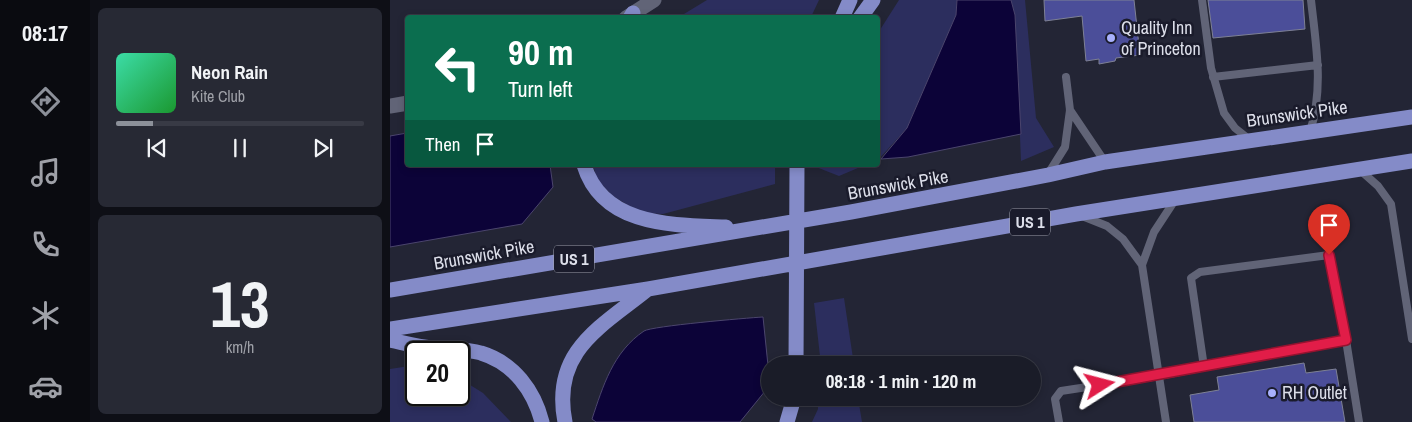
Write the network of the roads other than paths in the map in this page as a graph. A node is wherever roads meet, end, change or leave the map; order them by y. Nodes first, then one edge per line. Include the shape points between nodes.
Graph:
1 (654, 0) edge
2 (839, 0) edge
3 (850, 0) edge
4 (873, 0) edge
5 (1202, 0) edge
6 (1311, 0) edge
7 (632, 15) edge
8 (836, 15) edge
9 (843, 15) edge
10 (862, 15) edge
11 (1318, 65) junction
12 (1066, 77) dead end
13 (1213, 77) junction
14 (405, 104) edge
15 (390, 106) edge
16 (1070, 110) junction
17 (1412, 117) edge
18 (1310, 132) junction
19 (1250, 140) junction
20 (1412, 161) edge
21 (1105, 162) junction
22 (585, 167) edge
23 (797, 167) edge
24 (1360, 169) junction
25 (1048, 175) junction
26 (1177, 198) junction
27 (1076, 214) junction
28 (758, 228) junction
29 (1142, 265) junction
30 (648, 289) junction
31 (390, 290) edge
32 (390, 328) edge
33 (1412, 339) edge
34 (390, 340) edge
35 (1346, 340) junction
36 (796, 356) edge
37 (1204, 367) junction
38 (1158, 376) junction
39 (792, 406) edge
40 (542, 422) edge
41 (565, 422) edge
42 (787, 422) edge
43 (1059, 422) edge
44 (1166, 422) edge
45 (1359, 422) edge

1 - 7 street
2 - 8 highway
3 - 9 highway
4 - 10 highway
5 - 13 lane
6 - 11 lane
11 - 13 lane
11 - 18 lane via 1318,96
12 - 16 lane
13 - 19 lane via 1224,113
14 - 15 street
16 - 21 lane
16 - 25 lane via 1065,146
17 - 18 highway, Brunswick Pike / US 1
18 - 19 highway, Brunswick Pike / US 1
19 - 21 highway, Brunswick Pike / US 1
20 - 24 highway, US 1
21 - 25 highway, Brunswick Pike / US 1
22 - 28 highway via 602,196 638,218 681,225
23 - 36 highway
24 - 26 highway, US 1
24 - 33 lane via 1391,204
25 - 28 highway, Brunswick Pike / US 1
26 - 27 highway, US 1
26 - 29 lane via 1154,232
27 - 29 lane via 1107,226 1123,239
27 - 30 highway, US 1
28 - 31 highway, Brunswick Pike / US 1
29 - 38 lane
30 - 32 highway, US 1
30 - 41 highway via 595,329 576,352 567,370 564,387
34 - 40 highway via 481,353 513,370 537,403
35 - 37 lane
35 - 37 lane via 1329,255 1200,272 1191,278
35 - 45 lane
37 - 38 lane
38 - 43 lane via 1061,391 1055,400
38 - 44 lane
39 - 42 highway

